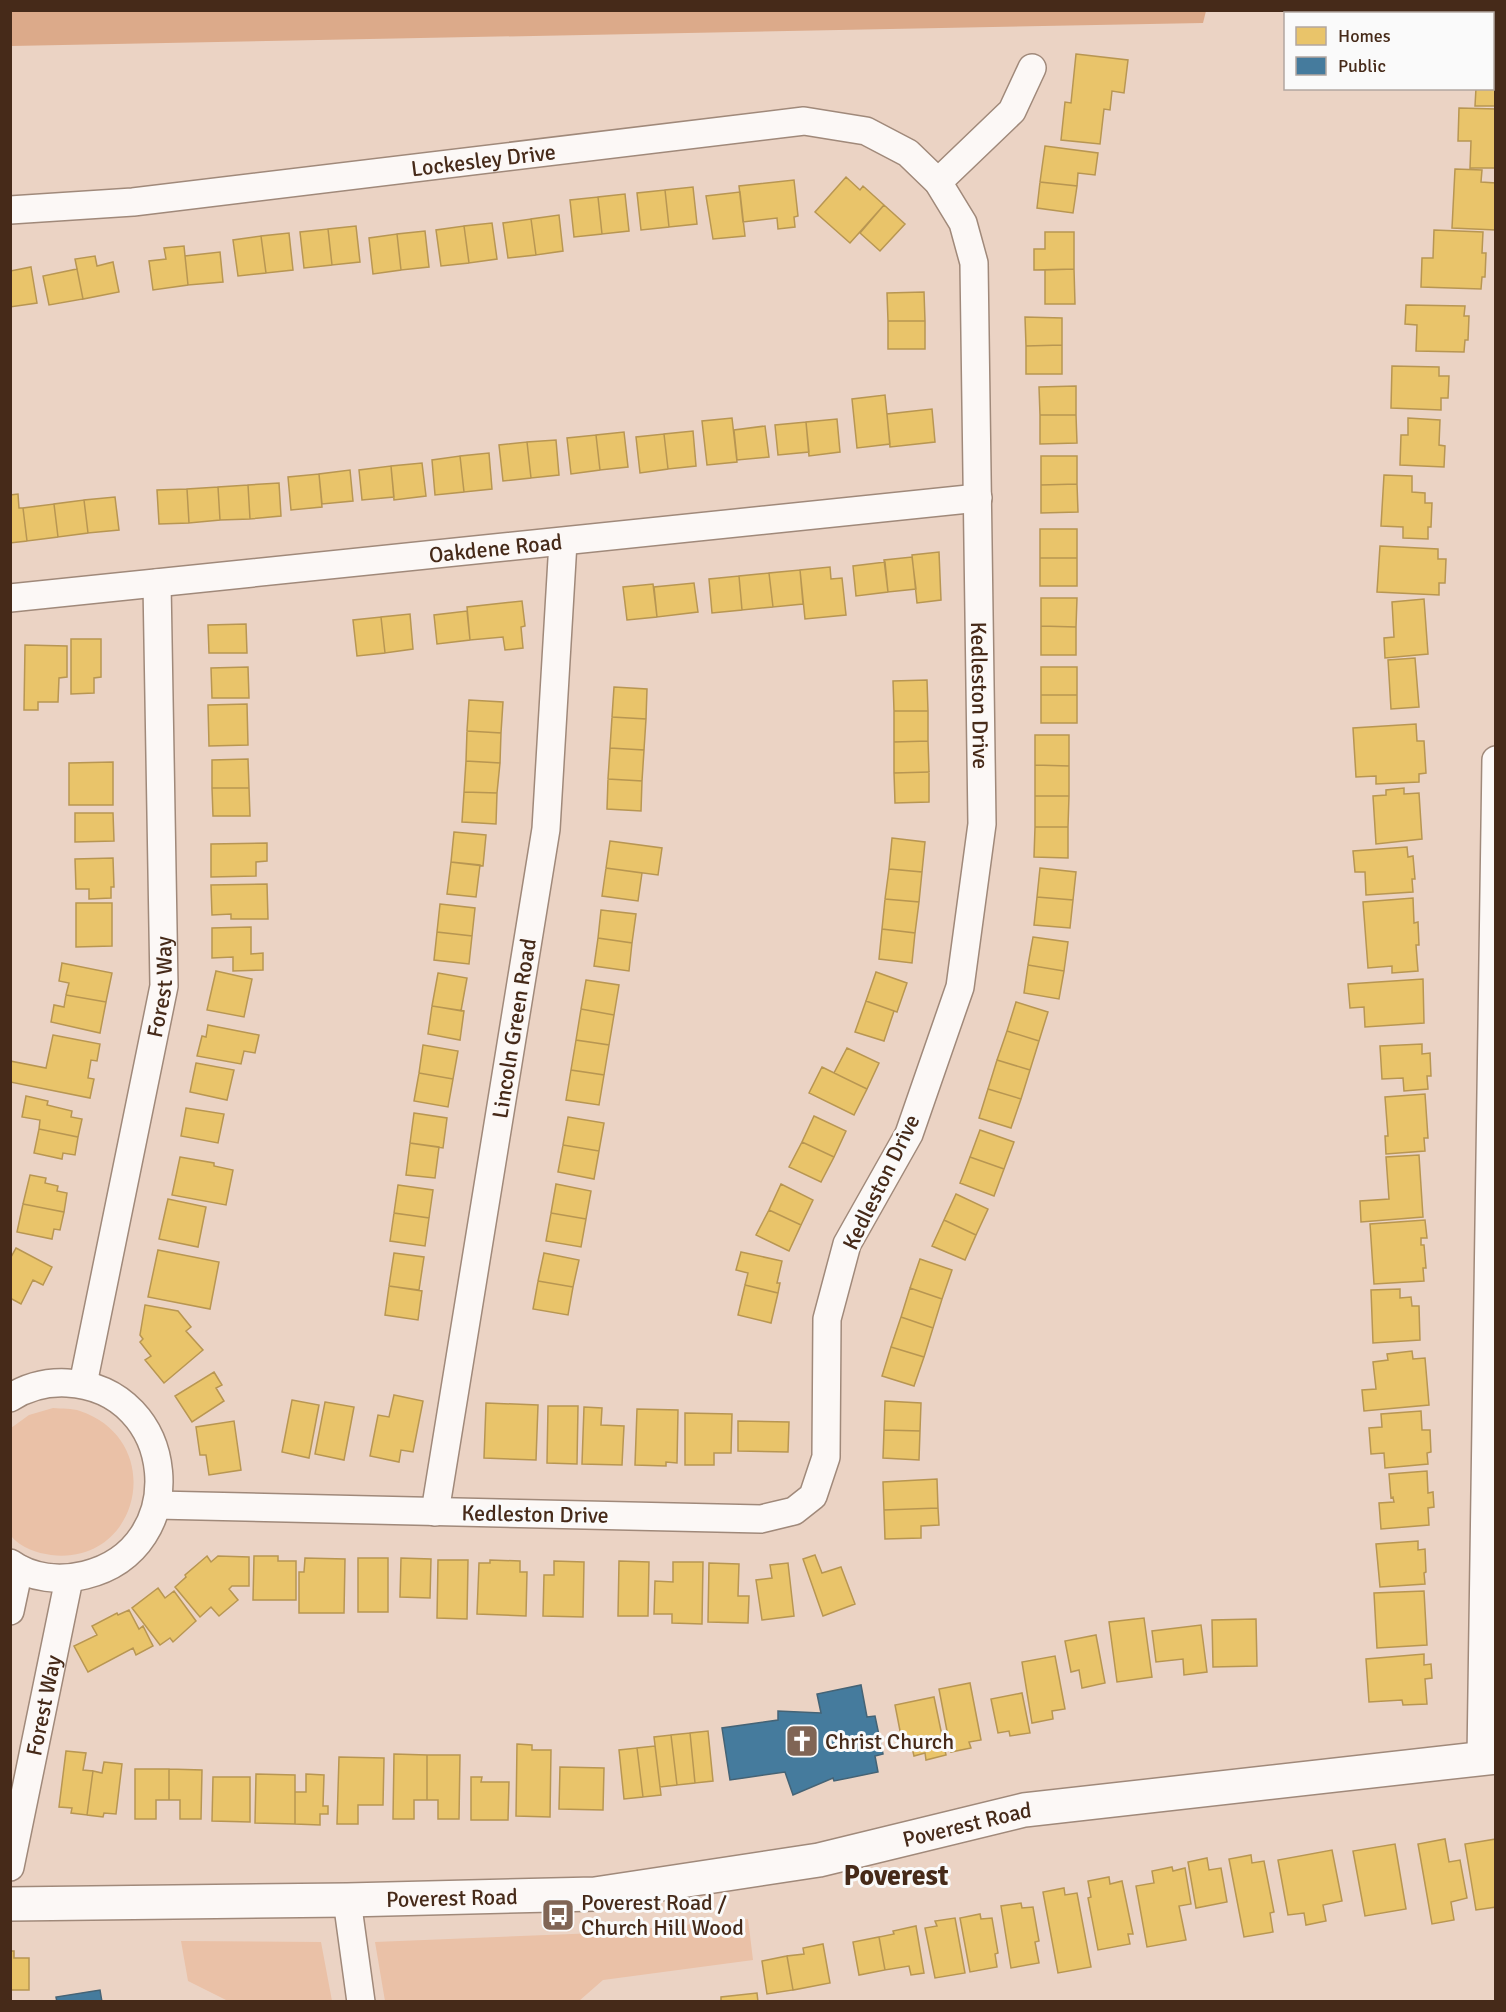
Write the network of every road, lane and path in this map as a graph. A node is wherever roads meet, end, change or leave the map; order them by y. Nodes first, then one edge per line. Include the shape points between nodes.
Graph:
1 (1032, 68) dead end
2 (938, 182) junction
3 (10, 210) edge
4 (978, 498) junction
5 (563, 542) junction
6 (157, 583) junction
7 (10, 598) edge
8 (1496, 760) edge
9 (83, 1384) junction
10 (10, 1398) edge
11 (158, 1505) junction
12 (435, 1512) junction
13 (15, 1566) edge
14 (69, 1579) junction
15 (10, 1611) edge
16 (1488, 1757) edge
17 (10, 1867) edge
18 (347, 1900) junction
19 (10, 1904) edge
20 (361, 2001) edge

1 - 2 street via 1012,111
2 - 3 street, Lockesley Drive via 908,153 866,131 804,122 133,202
2 - 4 street, Kedleston Drive via 963,223 974,262
4 - 5 street, Oakdene Road
4 - 12 street, Kedleston Drive via 982,824 960,987 909,1134 848,1244 827,1319 826,1457 813,1496 794,1510 761,1519
5 - 6 street, Oakdene Road
5 - 12 street, Lincoln Green Road via 546,829
6 - 7 street, Oakdene Road
6 - 9 street, Forest Way via 164,986
8 - 16 street
9 - 10 street via 52,1382 21,1390
9 - 11 street via 112,1396 136,1416 153,1443 160,1473
11 - 12 street, Kedleston Drive
11 - 14 street via 145,1533 125,1556 99,1572
13 - 14 street via 43,1577
13 - 15 street
14 - 17 street, Forest Way
16 - 18 street, Poverest Road via 1024,1810 819,1860 595,1894
18 - 19 street, Poverest Road
18 - 20 street

